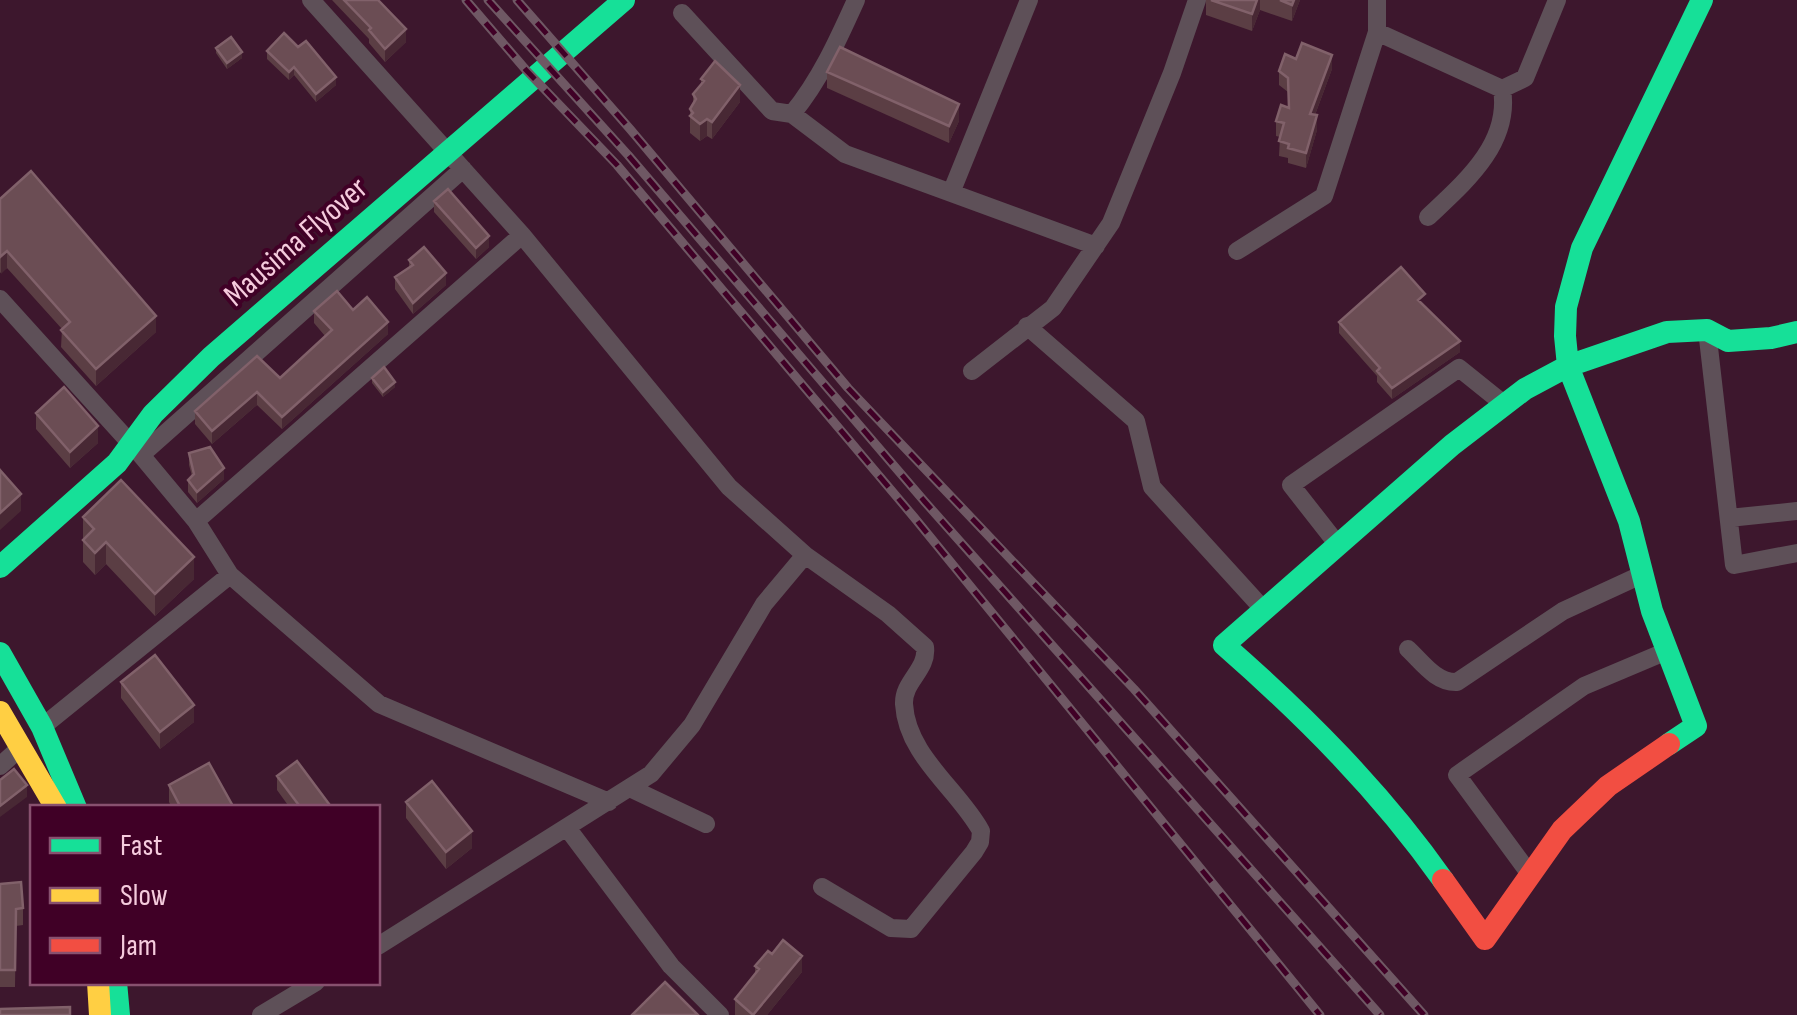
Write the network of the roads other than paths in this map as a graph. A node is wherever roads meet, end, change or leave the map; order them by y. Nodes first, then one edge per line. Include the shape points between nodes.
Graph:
1 (311, 0) edge
2 (624, 0) edge
3 (856, 0) edge
4 (1029, 0) edge
5 (1197, 0) edge
6 (1377, 0) edge
7 (1557, 0) edge
8 (1702, 0) edge
9 (682, 13) dead end
10 (1376, 32) junction
11 (1502, 89) junction
12 (792, 114) junction
13 (463, 169) junction
14 (951, 193) junction
15 (1428, 217) dead end
16 (522, 235) junction
17 (1096, 246) junction
18 (1237, 252) dead end
19 (0, 299) edge
20 (1027, 326) junction
21 (1707, 330) junction
22 (1797, 332) edge
23 (1568, 366) junction
24 (972, 371) dead end
25 (1505, 404) junction
26 (141, 456) junction
27 (1797, 511) edge
28 (1729, 518) junction
29 (196, 522) junction
30 (1338, 545) junction
31 (1797, 552) edge
32 (805, 555) junction
33 (0, 567) edge
34 (230, 574) junction
35 (1640, 575) junction
36 (1264, 610) junction
37 (1408, 649) dead end
38 (1667, 652) junction
39 (2, 656) edge
40 (0, 712) edge
41 (42, 727) junction
42 (21, 747) junction
43 (0, 766) edge
44 (630, 788) junction
45 (609, 802) junction
46 (54, 805) edge
47 (75, 805) edge
48 (706, 824) dead end
49 (568, 829) junction
50 (1529, 873) junction
51 (822, 887) dead end
52 (380, 945) edge
53 (98, 985) edge
54 (116, 985) edge
55 (311, 985) edge
56 (100, 1015) edge
57 (119, 1015) edge
58 (260, 1015) edge
59 (720, 1015) edge

1 - 13 street
2 - 33 street, Mausima Flyover via 211,357 153,414 117,462
3 - 12 street via 832,54
4 - 14 street
5 - 17 street
6 - 10 street
7 - 11 street via 1526,78
8 - 23 street via 1583,242 1570,295
9 - 12 street via 772,111
10 - 11 street
10 - 18 street via 1324,196
11 - 15 street via 1496,142
12 - 14 street via 845,154
13 - 16 street
13 - 26 street
14 - 17 street
16 - 29 street
16 - 32 street via 728,487
17 - 20 street via 1053,308
19 - 26 street
20 - 24 street
20 - 36 street via 1136,421 1152,487
21 - 22 street via 1728,340
21 - 23 street via 1667,332
21 - 28 street
23 - 25 street
23 - 35 street via 1628,522
25 - 30 street
25 - 30 street via 1460,368 1291,485
26 - 29 street
27 - 28 street
28 - 31 street via 1734,565
29 - 34 street
30 - 36 street
32 - 44 street via 764,604 692,726 652,774
32 - 51 street via 925,647 904,708 920,749 981,831 974,852 912,929 891,928
34 - 41 street
34 - 45 street via 379,704
35 - 37 street via 1563,611 1457,682 1436,676
35 - 38 street
36 - 50 street via 1224,645 1294,704 1406,828 1485,939
38 - 50 street via 1696,726 1608,786
38 - 50 street via 1584,686 1457,775
39 - 41 street
40 - 42 street
41 - 47 street
42 - 43 street
42 - 46 street
44 - 45 street
44 - 48 street
45 - 49 street
49 - 52 street
49 - 59 street via 671,966
53 - 56 street
54 - 57 street
55 - 58 street

